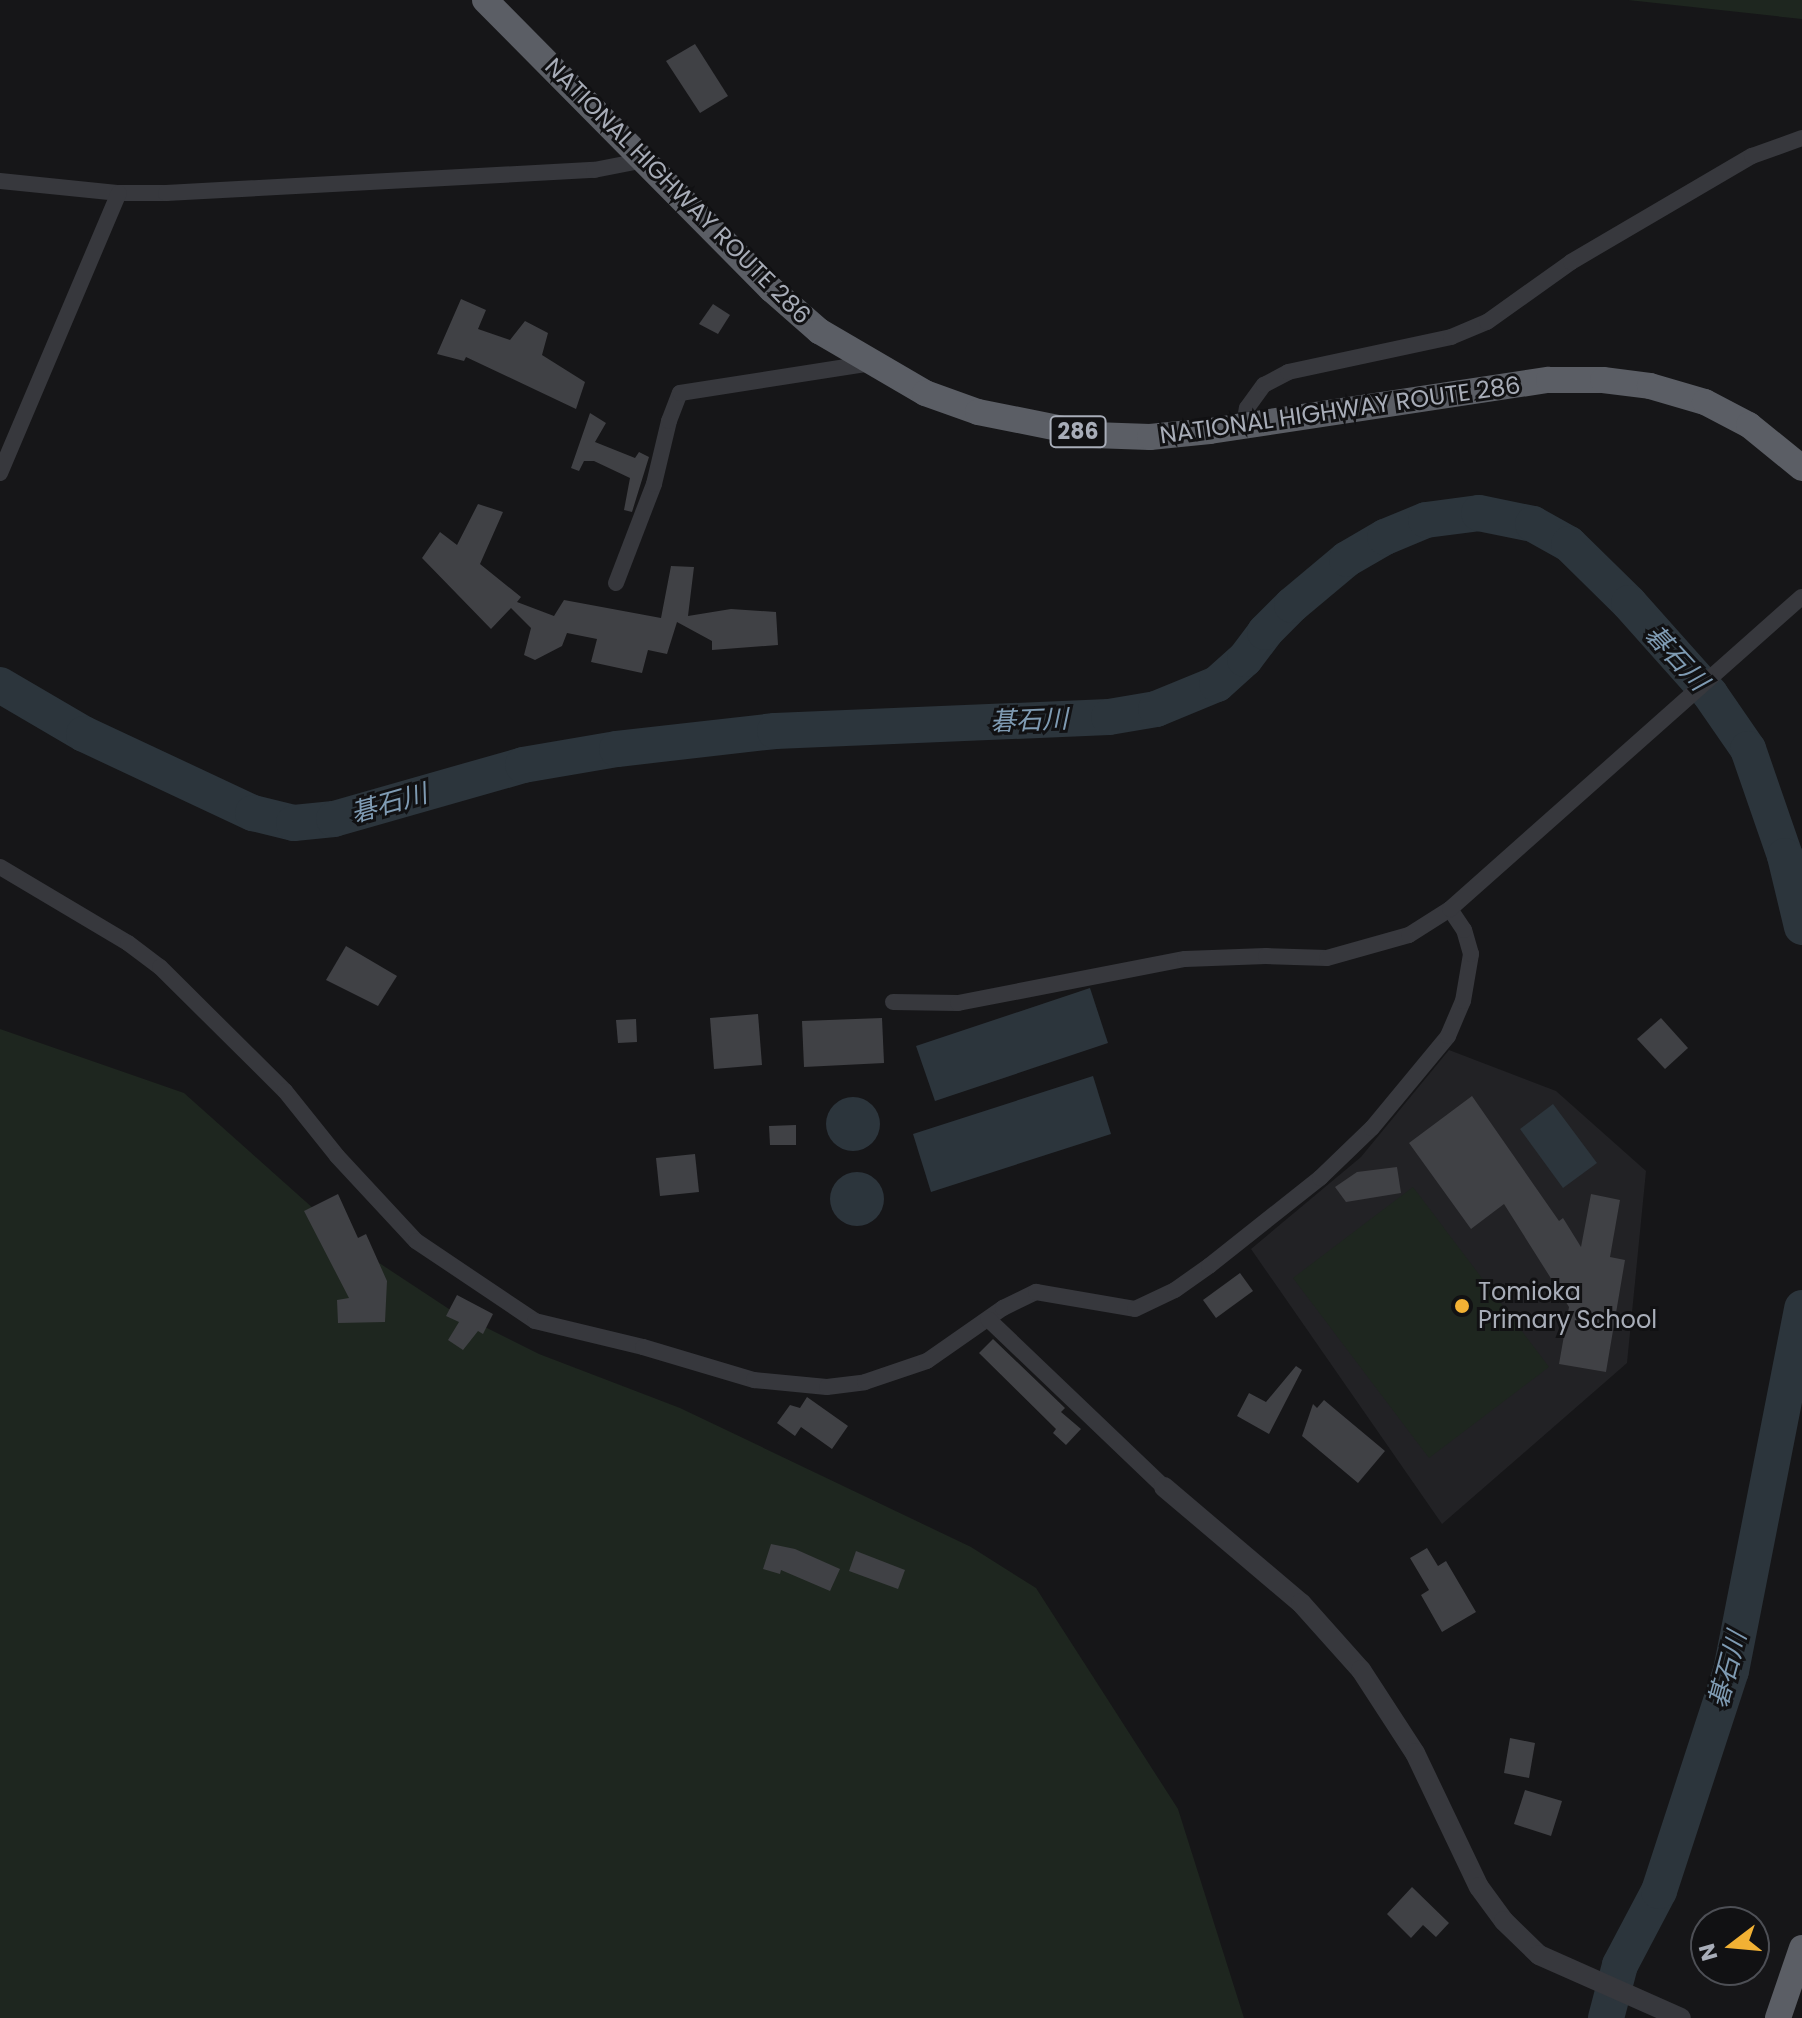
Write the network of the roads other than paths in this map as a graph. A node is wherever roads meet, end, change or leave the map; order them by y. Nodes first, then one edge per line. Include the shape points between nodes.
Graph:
1 (485, 0) edge
2 (1802, 138) edge
3 (645, 160) junction
4 (0, 181) edge
5 (119, 193) junction
6 (872, 363) junction
7 (1244, 426) junction
8 (1802, 468) edge
9 (0, 473) edge
10 (616, 583) dead end
11 (1802, 597) edge
12 (0, 867) edge
13 (1450, 909) junction
14 (893, 1002) dead end
15 (988, 1319) junction
16 (1164, 1487) joint
17 (1802, 1948) edge
18 (1681, 2018) edge
19 (1778, 2018) edge

1 - 3 highway, NATIONAL HIGHWAY ROUTE 286 / 286
2 - 7 street via 1752,156 1571,262 1487,322 1451,337 1288,372 1264,385 1247,408
3 - 5 street via 594,170
3 - 6 highway, NATIONAL HIGHWAY ROUTE 286 / 286 via 771,289 819,331
4 - 5 street
5 - 9 street
6 - 7 highway, NATIONAL HIGHWAY ROUTE 286 / 286 via 925,393 1027,425 1150,437
6 - 10 street via 680,393 654,484
7 - 8 highway, NATIONAL HIGHWAY ROUTE 286 / 286 via 1549,380 1603,380 1650,386 1705,402 1749,425
11 - 13 street
12 - 15 street via 160,967 285,1091 416,1241 535,1321 754,1380 827,1387 865,1382 927,1361
13 - 14 street via 1409,935 1327,958 1185,959 958,1003
13 - 15 street via 1471,954 1463,1001 1448,1036 1372,1128 1320,1178 1209,1266 1135,1309 1036,1292
15 - 16 street
16 - 18 street via 1301,1603 1361,1670 1415,1753 1479,1887 1504,1921 1539,1955
17 - 19 highway

